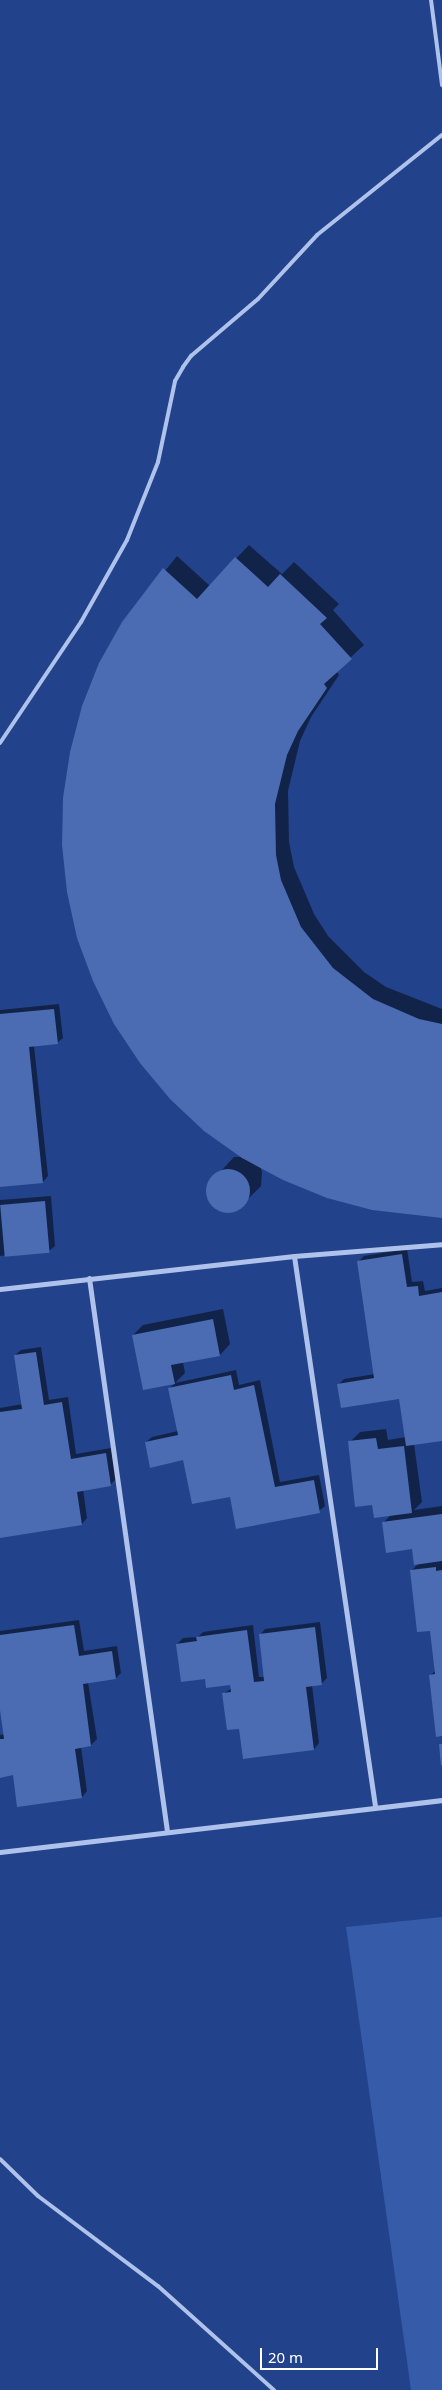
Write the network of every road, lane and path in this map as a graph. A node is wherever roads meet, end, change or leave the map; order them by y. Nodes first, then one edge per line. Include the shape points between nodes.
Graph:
1 (431, 0) edge
2 (442, 85) edge
3 (442, 134) edge
4 (0, 743) edge
5 (442, 1244) edge
6 (294, 1256) junction
7 (89, 1278) junction
8 (0, 1289) edge
9 (442, 1800) edge
10 (375, 1806) junction
11 (167, 1831) junction
12 (0, 1852) edge
13 (0, 2159) edge
14 (274, 2390) edge

1 - 2 lane
3 - 4 lane via 317,235 258,299 191,356 183,367 176,381 158,462 127,540 81,622
5 - 6 street
6 - 7 street
6 - 10 street
7 - 8 street
7 - 11 street
9 - 10 street
10 - 11 street
11 - 12 street
13 - 14 lane via 38,2196 151,2280

